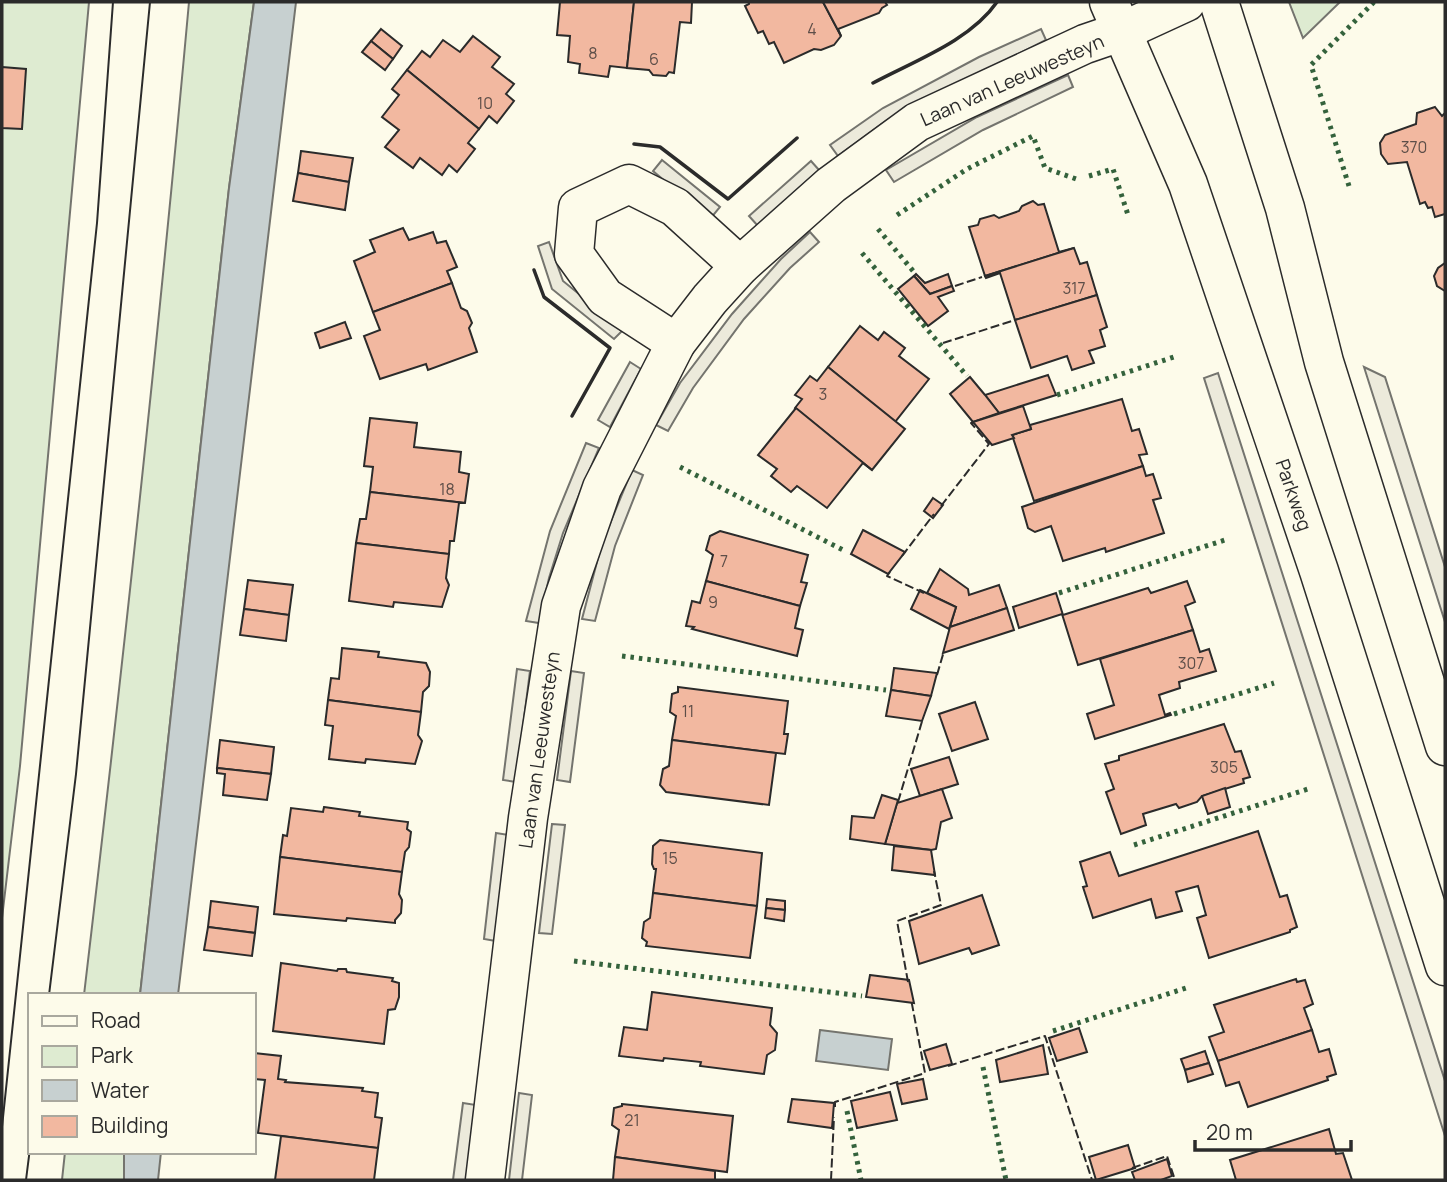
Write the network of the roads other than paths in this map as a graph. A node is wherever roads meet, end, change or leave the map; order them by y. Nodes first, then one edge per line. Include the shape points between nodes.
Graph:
1 (1186, 2) edge
2 (1219, 2) edge
3 (1116, 16) edge
4 (740, 266) junction
5 (676, 343) junction
6 (1445, 746) edge
7 (1445, 966) edge
8 (485, 1180) edge

1 - 3 street, Laan van Leeuwesteyn
2 - 6 street via 1285,208 1324,362
3 - 4 street, Laan van Leeuwesteyn via 1086,44 917,122 831,185
3 - 7 street, Parkweg via 1188,184 1320,571
4 - 5 street, Laan van Leeuwesteyn
4 - 5 street via 675,207 629,184 578,208 573,254 605,297
5 - 8 street, Laan van Leeuwesteyn via 601,488 561,606 528,818

